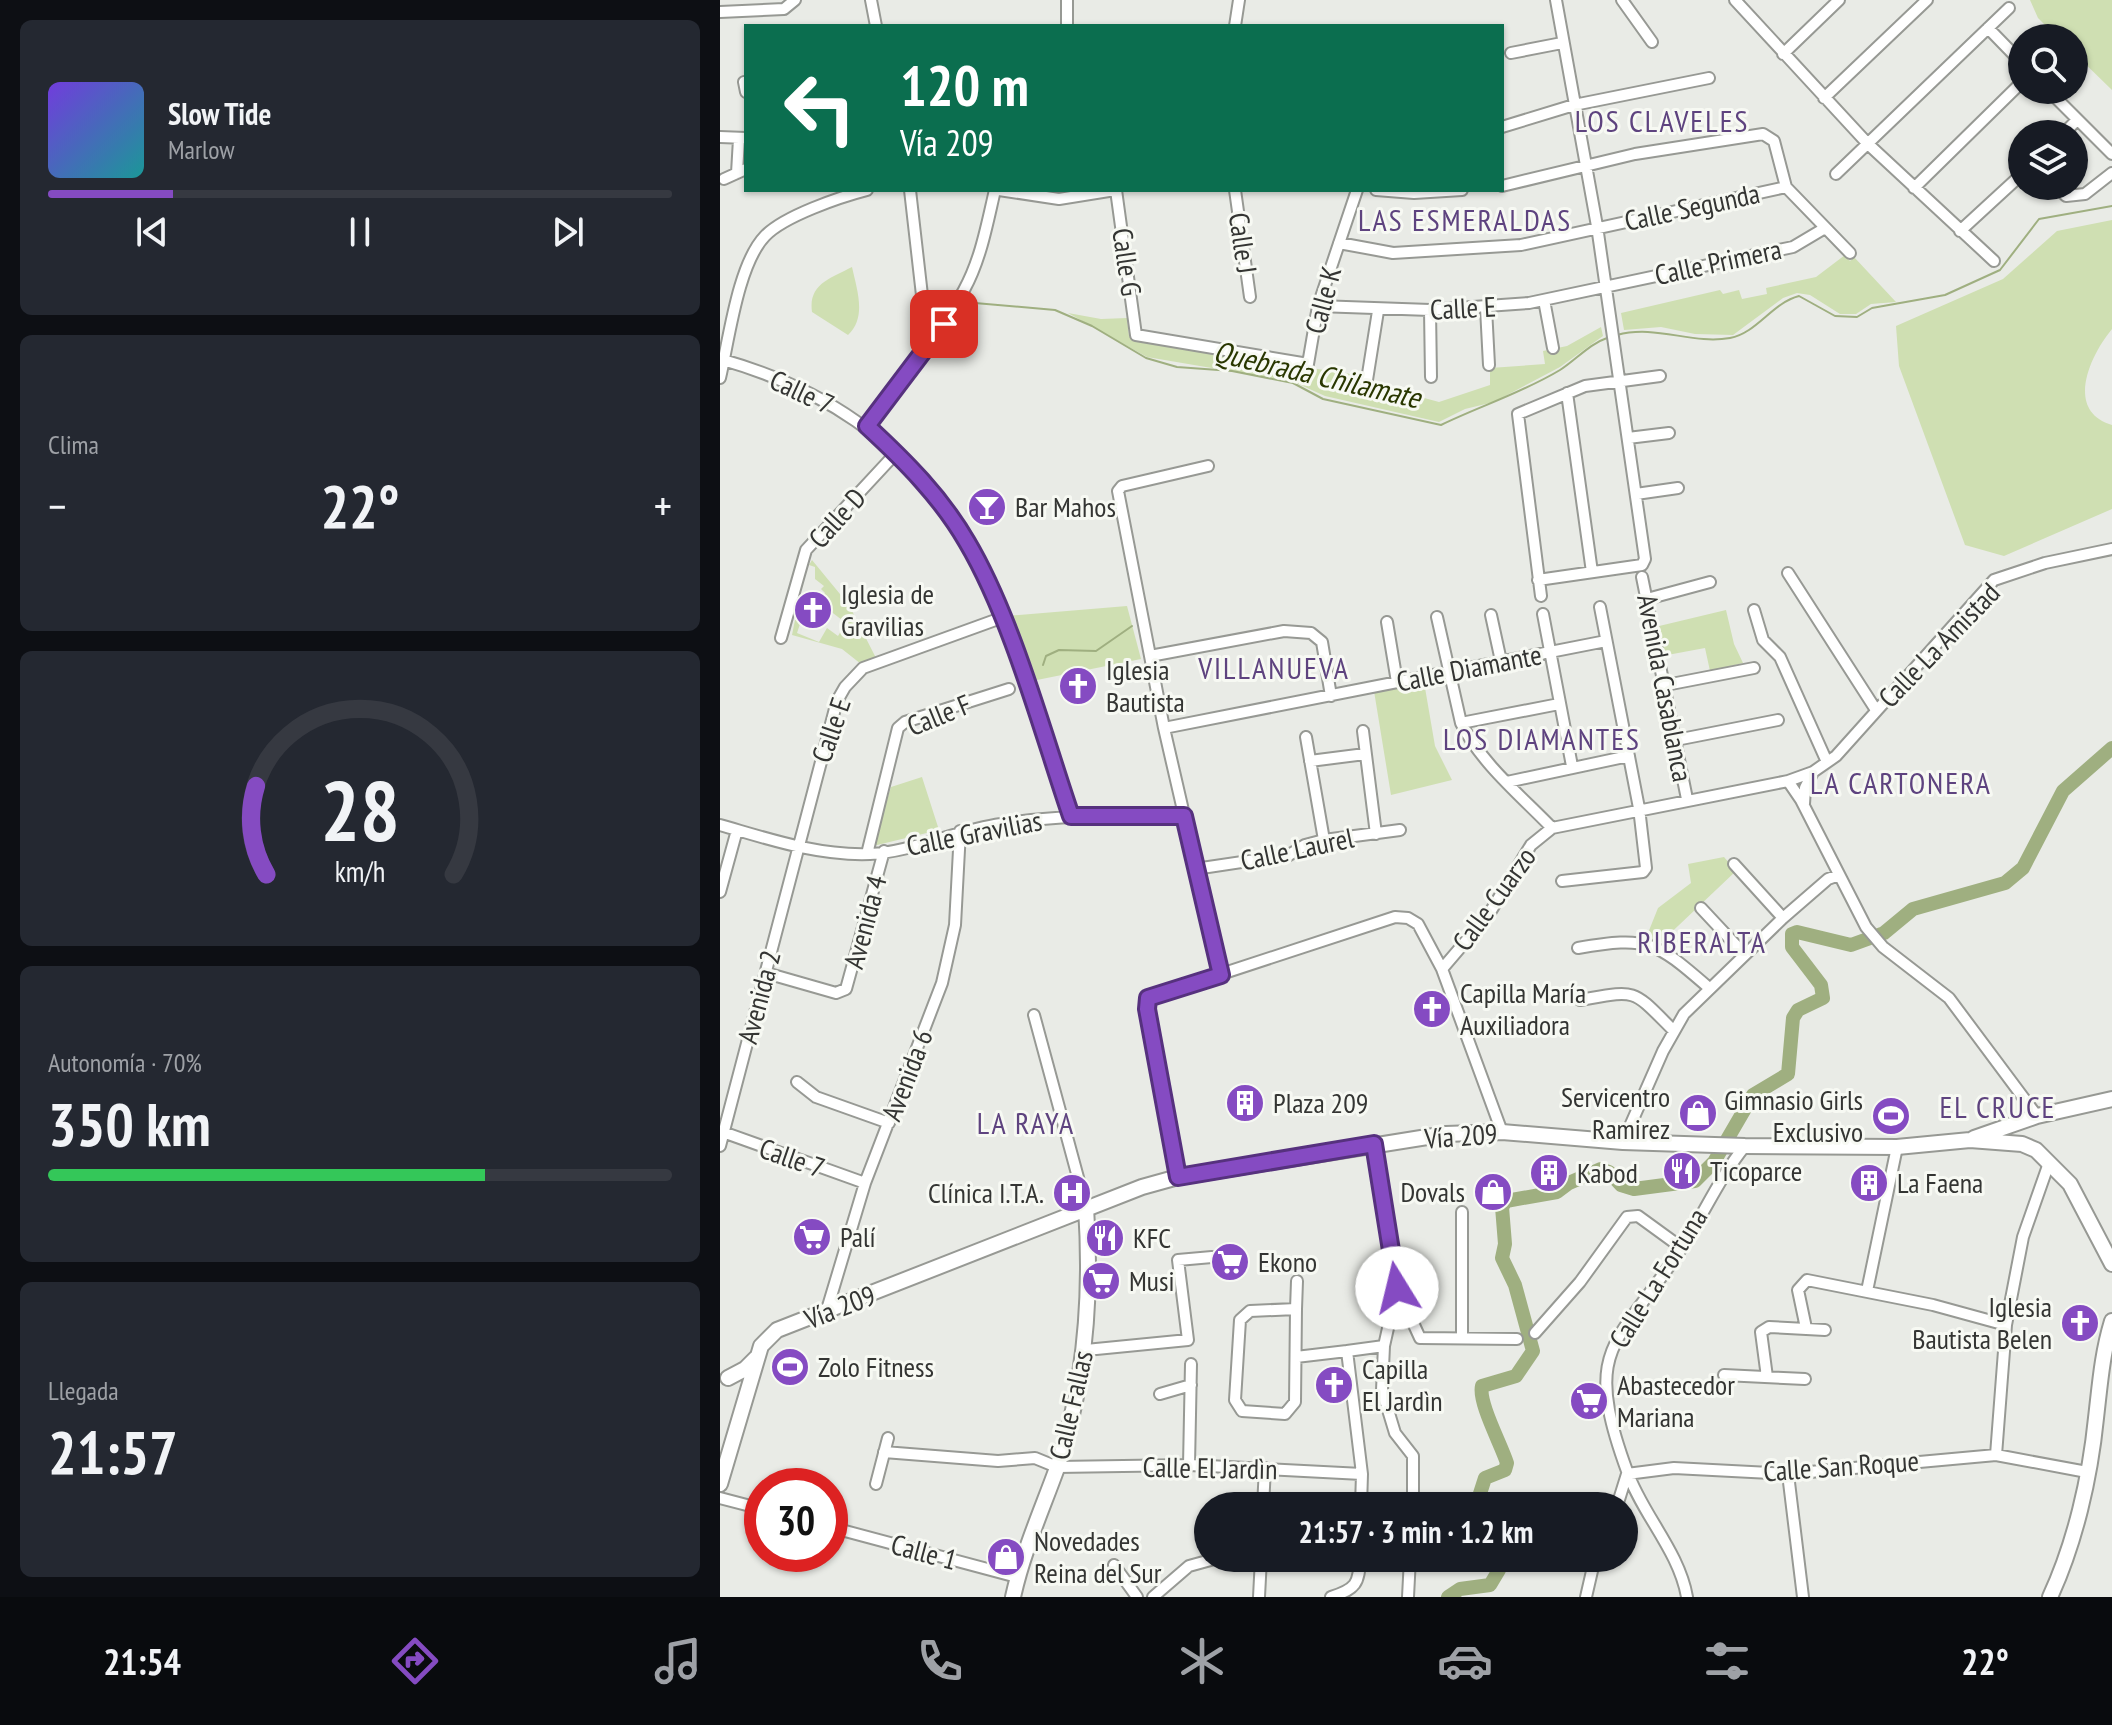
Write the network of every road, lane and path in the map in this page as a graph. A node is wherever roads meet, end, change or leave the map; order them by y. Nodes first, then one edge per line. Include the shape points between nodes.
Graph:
1 (795, 0) edge
2 (871, 0) edge
3 (1067, 0) edge
4 (1239, 0) edge
5 (1556, 0) edge
6 (1622, 0) edge
7 (1839, 0) edge
8 (1927, 0) edge
9 (1743, 3) edge
10 (2009, 8) dead end
11 (720, 12) edge
12 (876, 24) edge
13 (1067, 24) edge
14 (1235, 24) edge
15 (1988, 28) junction
16 (1652, 42) dead end
17 (1562, 43) junction
18 (2008, 49) edge
19 (1511, 53) dead end
20 (1783, 54) junction
21 (1709, 78) dead end
22 (2008, 96) edge
23 (1824, 98) junction
24 (2062, 104) edge
25 (1574, 105) junction
26 (2077, 120) edge
27 (1504, 126) edge
28 (2088, 131) edge
29 (720, 137) edge
30 (743, 139) edge
31 (1868, 144) junction
32 (2112, 154) edge
33 (1586, 167) junction
34 (742, 171) edge
35 (2112, 173) edge
36 (1836, 174) dead end
37 (724, 179) dead end
38 (1504, 186) edge
39 (1786, 187) junction
40 (2008, 187) edge
41 (1914, 188) junction
42 (2088, 189) edge
43 (860, 192) edge
44 (910, 192) edge
45 (996, 192) edge
46 (1011, 192) edge
47 (1096, 192) edge
48 (1116, 192) edge
49 (1235, 192) edge
50 (1356, 192) edge
51 (1401, 192) edge
52 (1430, 192) edge
53 (1597, 226) junction
54 (1825, 228) junction
55 (1960, 231) junction
56 (1339, 243) junction
57 (1850, 253) dead end
58 (1994, 261) dead end
59 (1607, 285) junction
60 (1250, 297) dead end
61 (1544, 300) junction
62 (1318, 306) junction
63 (1486, 308) junction
64 (1430, 310) junction
65 (1378, 311) junction
66 (944, 324) junction
67 (1553, 348) dead end
68 (722, 360) edge
69 (1308, 364) joint
70 (1489, 365) dead end
71 (1660, 376) dead end
72 (1431, 377) dead end
73 (720, 378) edge
74 (1367, 380) dead end
75 (1619, 381) junction
76 (1567, 393) junction
77 (867, 426) junction
78 (1669, 433) dead end
79 (1628, 438) junction
80 (896, 453) junction
81 (1208, 466) dead end
82 (1678, 488) dead end
83 (1636, 494) junction
84 (2112, 549) edge
85 (1592, 572) junction
86 (1788, 573) dead end
87 (1642, 577) dead end
88 (1538, 580) junction
89 (1710, 582) dead end
90 (1541, 596) dead end
91 (1647, 599) junction
92 (1600, 607) dead end
93 (1754, 610) dead end
94 (1543, 614) dead end
95 (1491, 615) dead end
96 (1437, 617) dead end
97 (1001, 618) junction
98 (1387, 622) dead end
99 (781, 638) dead end
100 (1606, 641) junction
101 (1550, 652) junction
102 (1150, 656) junction
103 (1501, 661) junction
104 (1754, 668) dead end
105 (1448, 672) junction
106 (1397, 682) junction
107 (1666, 685) junction
108 (1009, 689) dead end
109 (1331, 696) junction
110 (1559, 704) junction
111 (1876, 710) junction
112 (1778, 720) dead end
113 (1461, 723) junction
114 (1164, 728) junction
115 (1363, 731) dead end
116 (1306, 737) dead end
117 (1676, 740) junction
118 (1365, 754) junction
119 (1629, 756) junction
120 (1310, 761) junction
121 (1827, 762) junction
122 (1572, 766) junction
123 (1813, 772) junction
124 (1788, 781) junction
125 (1507, 782) junction
126 (1687, 799) junction
127 (1804, 805) junction
128 (1639, 808) junction
129 (1071, 816) junction
130 (1184, 816) junction
131 (720, 825) edge
132 (1552, 828) junction
133 (737, 830) junction
134 (1400, 830) dead end
135 (960, 831) junction
136 (1376, 834) junction
137 (1324, 840) junction
138 (798, 847) junction
139 (884, 851) junction
140 (867, 854) junction
141 (1734, 864) dead end
142 (1195, 869) junction
143 (1839, 875) junction
144 (1562, 881) dead end
145 (720, 892) edge
146 (1701, 908) dead end
147 (1783, 918) junction
148 (1578, 948) dead end
149 (1744, 954) junction
150 (1442, 969) junction
151 (766, 973) junction
152 (1221, 975) junction
153 (1708, 987) junction
154 (1580, 1000) dead end
155 (1034, 1015) dead end
156 (1673, 1030) junction
157 (797, 1082) dead end
158 (2112, 1099) edge
159 (2037, 1116) junction
160 (889, 1123) junction
161 (722, 1132) edge
162 (1502, 1132) junction
163 (1970, 1140) junction
164 (1623, 1142) junction
165 (1374, 1144) junction
166 (720, 1146) edge
167 (1742, 1146) junction
168 (1897, 1147) junction
169 (2029, 1147) junction
170 (2049, 1163) junction
171 (1178, 1177) junction
172 (865, 1183) junction
173 (1086, 1207) junction
174 (1462, 1212) dead end
175 (1682, 1248) junction
176 (1212, 1257) dead end
177 (2112, 1264) edge
178 (1297, 1281) dead end
179 (1397, 1288) junction
180 (1867, 1291) junction
181 (1296, 1309) junction
182 (826, 1313) junction
183 (2111, 1324) edge
184 (2006, 1325) junction
185 (1806, 1328) junction
186 (1825, 1330) dead end
187 (1535, 1333) dead end
188 (1462, 1337) junction
189 (1517, 1339) dead end
190 (1384, 1346) junction
191 (1086, 1350) junction
192 (1347, 1351) junction
193 (759, 1355) junction
194 (1296, 1357) junction
195 (1191, 1364) dead end
196 (1724, 1375) dead end
197 (724, 1377) edge
198 (1767, 1377) junction
199 (1805, 1379) dead end
200 (1191, 1385) junction
201 (1160, 1394) dead end
202 (748, 1399) junction
203 (888, 1438) dead end
204 (884, 1452) junction
205 (1996, 1455) junction
206 (1189, 1465) junction
207 (1057, 1467) junction
208 (1265, 1468) junction
209 (2087, 1472) junction
210 (1362, 1474) junction
211 (1627, 1474) junction
212 (1788, 1474) junction
213 (720, 1484) edge
214 (876, 1484) dead end
215 (1264, 1492) edge
216 (1361, 1492) edge
217 (1413, 1492) edge
218 (1621, 1492) edge
219 (720, 1498) edge
220 (744, 1504) edge
221 (848, 1532) edge
222 (1114, 1565) dead end
223 (1194, 1565) edge
224 (1260, 1572) edge
225 (1359, 1572) edge
226 (1409, 1572) edge
227 (1592, 1572) edge
228 (1017, 1577) junction
229 (1013, 1597) edge
230 (1137, 1597) edge
231 (1153, 1597) edge
232 (1259, 1597) edge
233 (1331, 1597) edge
234 (1408, 1597) edge
235 (1586, 1597) edge
236 (1687, 1597) edge
237 (1803, 1597) edge
238 (2050, 1597) edge

1 - 11 street via 784,9
2 - 12 street
3 - 13 street
4 - 14 street
5 - 17 street
6 - 16 street
7 - 20 street
8 - 23 street
9 - 20 street
10 - 15 street
15 - 18 street
15 - 31 street
17 - 19 street
17 - 25 street
20 - 23 street
21 - 25 street
22 - 41 street
23 - 31 street
24 - 26 street
25 - 27 street
25 - 33 street
28 - 32 street
29 - 30 street
30 - 34 street
31 - 36 street
31 - 41 street
33 - 38 street
33 - 39 street via 1759,133 1774,141
33 - 53 street
34 - 37 street
35 - 42 street
39 - 53 street, Calle Segunda
39 - 54 street
40 - 55 street
41 - 55 street
43 - 68 street via 764,237 747,267
44 - 66 street via 923,304
45 - 66 street via 981,252
46 - 47 street via 1059,199
48 - 69 street, Calle G via 1136,335
49 - 60 street, Calle J
50 - 56 street, Calle K
51 - 52 street
53 - 56 street via 1521,245 1464,250 1393,253
53 - 59 street
54 - 57 street
54 - 59 street, Calle Primera via 1793,247
55 - 58 street
56 - 62 street, Calle K
59 - 61 street, Calle E
59 - 75 street
61 - 63 street, Calle E
61 - 67 street
62 - 65 street, Calle E
62 - 69 street, Calle K
63 - 64 street, Calle E
63 - 70 street
64 - 65 street, Calle E
64 - 72 street
65 - 74 street
66 - 77 street
68 - 73 street
68 - 77 street, Calle 7 via 805,389
71 - 75 street
75 - 76 street
75 - 79 street
76 - 85 street
76 - 88 street via 1518,414
77 - 80 street, Calle 7
78 - 79 street
79 - 83 street
80 - 97 street, Calle 7 via 966,541
80 - 99 street, Calle D via 806,550
81 - 102 street via 1118,491
82 - 83 street
83 - 85 street via 1645,563
84 - 111 street, Calle La Amistad via 1994,580
85 - 88 street
86 - 111 street
87 - 91 street, Avenida Casablanca
88 - 90 street
89 - 91 street
91 - 107 street, Avenida Casablanca
92 - 100 street
93 - 121 street via 1763,640 1780,657
94 - 101 street
95 - 103 street
96 - 105 street
97 - 129 street, Calle 7
97 - 138 street, Calle E via 863,668 845,687 831,717
98 - 106 street
100 - 101 street, Calle Diamante
100 - 119 street
101 - 103 street, Calle Diamante
101 - 110 street
102 - 109 street via 1305,631 1322,642
102 - 114 street
103 - 105 street, Calle Diamante
104 - 107 street
105 - 106 street, Calle Diamante
105 - 113 street
106 - 109 street, Calle Diamante
107 - 117 street, Avenida Casablanca
108 - 140 street, Calle F via 898,728
109 - 114 street, Calle Diamante
110 - 113 street
110 - 122 street
111 - 121 street, Calle La Amistad
112 - 117 street
113 - 125 street
114 - 130 street
115 - 118 street
116 - 120 street
117 - 126 street, Avenida Casablanca
118 - 120 street
118 - 136 street
119 - 122 street
119 - 128 street
120 - 137 street
121 - 123 street, Calle La Amistad
122 - 125 street
123 - 124 street, Calle La Amistad
123 - 127 street
124 - 126 street, Calle La Amistad
124 - 127 street
125 - 132 street
126 - 128 street, Calle Cuarzo
127 - 143 street
128 - 132 street, Calle Cuarzo
128 - 144 street via 1643,872
129 - 130 street, Calle Gravilias
129 - 135 street, Calle Gravilias
130 - 142 street
131 - 133 street, Calle Gravilias
132 - 150 street, Calle Cuarzo via 1531,845 1489,914
133 - 138 street, Calle Gravilias
133 - 145 street
134 - 136 street, Calle Laurel
135 - 139 street, Calle Gravilias
135 - 160 street, Avenida 6 via 951,949
136 - 137 street, Calle Laurel
137 - 142 street, Calle Laurel via 1289,855
138 - 140 street, Calle Gravilias
138 - 151 street, Avenida 2
139 - 140 street, Calle Gravilias
139 - 151 street, Avenida 4 via 843,992
141 - 147 street
142 - 152 street
143 - 147 street
143 - 159 street via 1866,927 1883,947 1949,998
146 - 149 street
147 - 149 street
148 - 153 street via 1643,942 1672,956
149 - 153 street
150 - 152 street via 1418,924 1395,917
150 - 162 street
151 - 161 street, Avenida 2
152 - 171 street via 1148,998
153 - 156 street
154 - 156 street via 1627,992
155 - 173 street
156 - 164 street
157 - 160 street via 816,1097
158 - 159 main road
159 - 163 main road
159 - 169 main road via 2025,1127
160 - 172 street, Avenida 6
161 - 166 street, Avenida 2
161 - 172 street, Calle 7
162 - 164 main road, Vía 209
162 - 165 main road, Vía 209
163 - 168 main road, Vía 209
163 - 169 main road, Vía 209
164 - 167 main road, Vía 209
165 - 171 main road, Vía 209
165 - 179 street
167 - 168 main road, Vía 209
167 - 175 street, Calle La Fortuna
168 - 180 street
169 - 170 main road
170 - 177 main road via 2070,1184
170 - 184 street via 2023,1237
171 - 173 main road, Vía 209
172 - 182 street, Avenida 6
173 - 182 main road, Vía 209
173 - 191 main road, Calle Fallas
174 - 188 street
175 - 187 street via 1638,1216 1627,1217
175 - 211 street, Calle La Fortuna via 1625,1323 1606,1367 1604,1385
176 - 191 street via 1178,1260 1188,1340
178 - 181 street
179 - 188 street via 1420,1338
179 - 190 street
180 - 184 street
180 - 185 street via 1803,1281 1798,1290
181 - 194 street
181 - 194 street via 1243,1314 1238,1408 1285,1414 1295,1402
182 - 193 main road, Vía 209 via 777,1330
183 - 209 main road
184 - 205 street
185 - 186 street
185 - 198 street via 1769,1327 1761,1332
188 - 189 street
190 - 192 street
190 - 217 street via 1382,1390 1395,1433 1413,1456
191 - 207 main road, Calle Fallas
192 - 194 street
192 - 210 street
193 - 197 main road via 745,1369
193 - 202 main road
195 - 200 street
196 - 198 street
197 - 202 main road via 739,1383
198 - 199 street
200 - 201 street
200 - 206 street
202 - 213 main road
203 - 204 street
204 - 207 street, Calle El Jardìn via 998,1461 1026,1458
204 - 214 street
205 - 209 street, Calle San Roque
205 - 212 street, Calle San Roque
206 - 207 street, Calle El Jardìn
206 - 208 street, Calle El Jardìn
207 - 228 main road, Calle Fallas
208 - 210 street, Calle El Jardìn
208 - 215 street
209 - 238 main road via 2064,1566
210 - 216 street
211 - 212 street, Calle San Roque via 1674,1468
211 - 218 street
211 - 236 street, Calle La Fortuna
212 - 237 street
219 - 220 street
221 - 228 street, Calle 1
222 - 230 street
223 - 231 street
224 - 232 street
225 - 233 street via 1354,1590
226 - 234 street
227 - 235 street
228 - 229 main road, Calle Fallas

